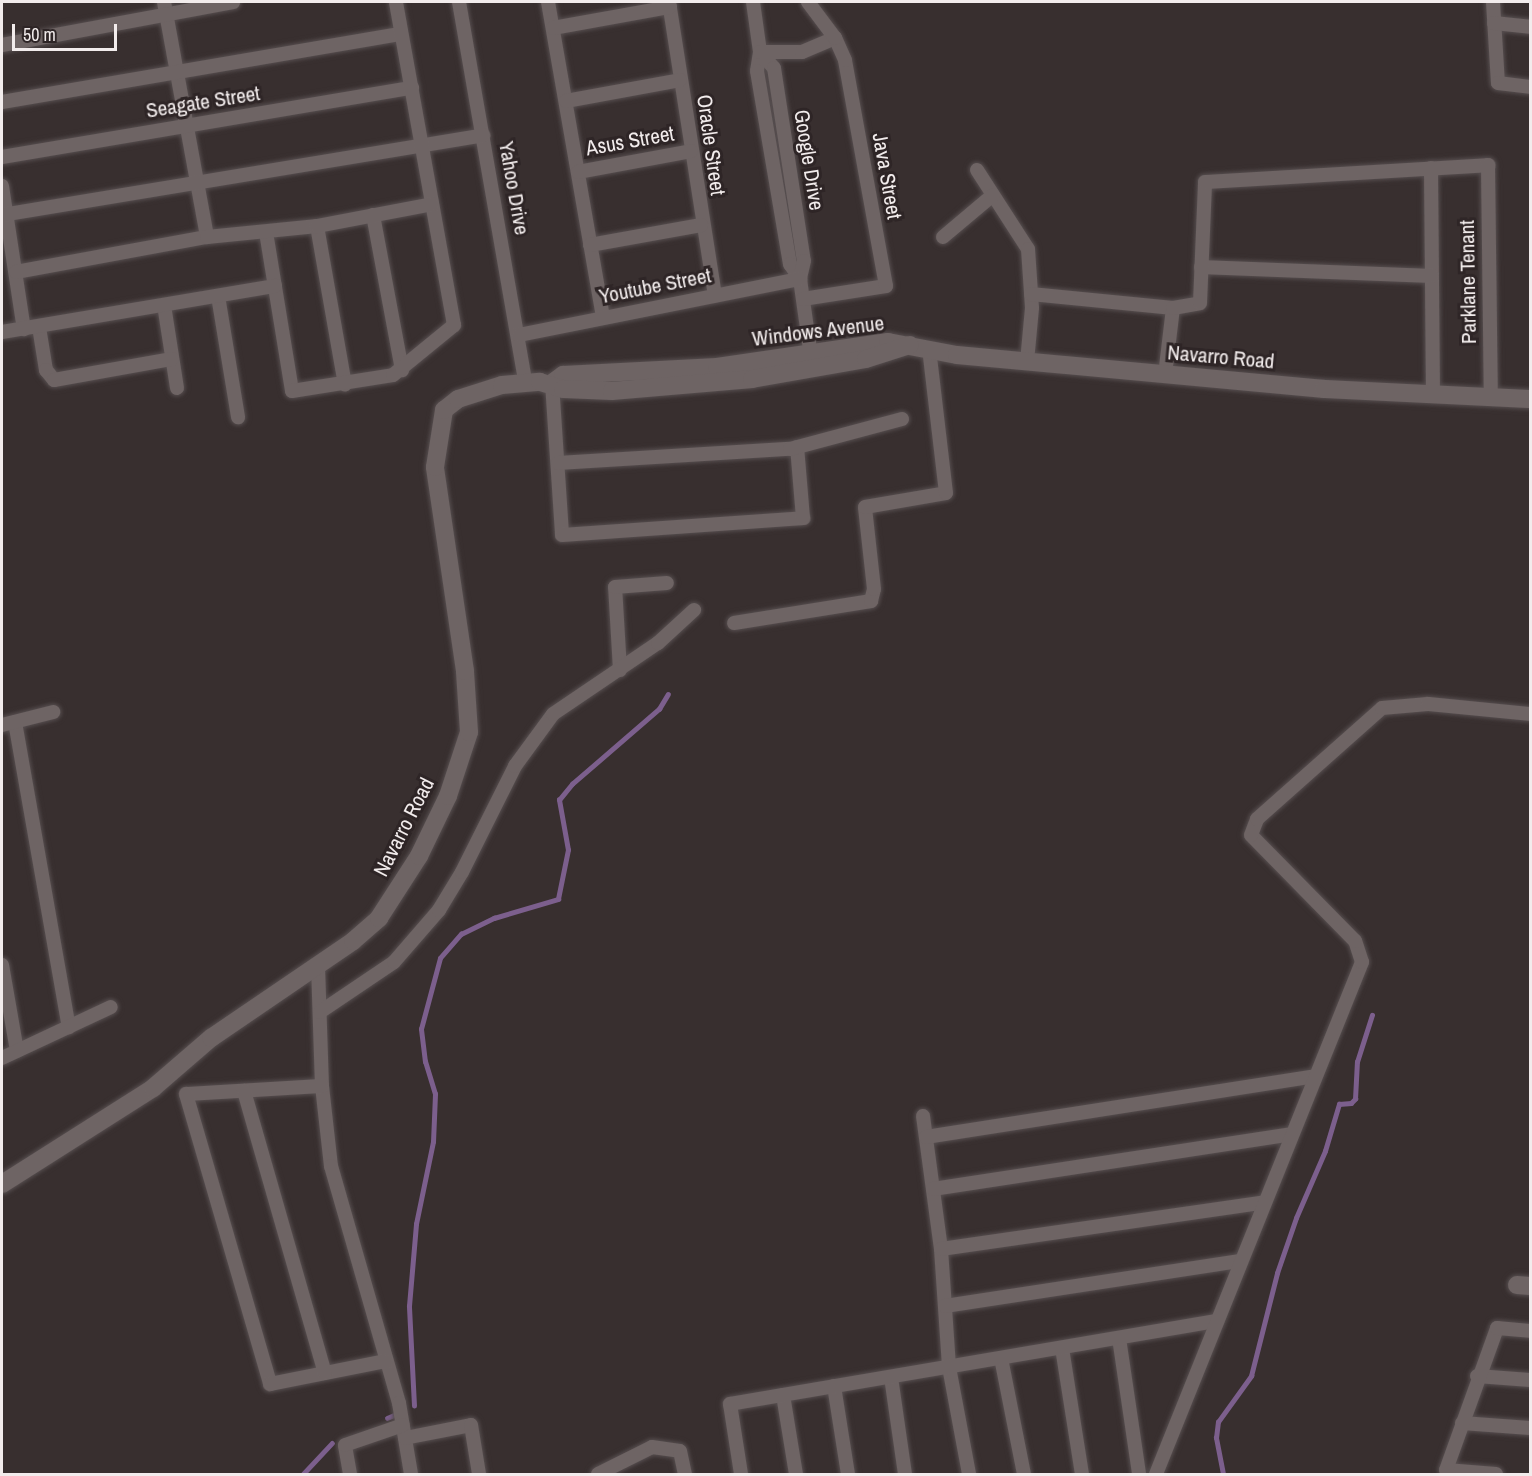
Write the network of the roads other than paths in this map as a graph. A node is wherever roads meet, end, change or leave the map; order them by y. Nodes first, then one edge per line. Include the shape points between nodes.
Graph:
1 (233, 2) edge
2 (396, 2) edge
3 (459, 2) edge
4 (548, 2) edge
5 (753, 2) edge
6 (808, 2) edge
7 (1493, 2) edge
8 (669, 4) edge
9 (165, 7) edge
10 (1494, 23) junction
11 (1530, 27) edge
12 (553, 28) junction
13 (401, 34) junction
14 (835, 38) junction
15 (2, 45) edge
16 (760, 52) junction
17 (177, 72) junction
18 (680, 80) junction
19 (1530, 87) edge
20 (411, 88) junction
21 (566, 101) junction
22 (2, 102) edge
23 (187, 126) junction
24 (483, 135) junction
25 (422, 146) junction
26 (691, 151) junction
27 (2, 157) edge
28 (1431, 168) junction
29 (977, 170) dead end
30 (578, 172) junction
31 (198, 185) junction
32 (2, 186) edge
33 (993, 195) junction
34 (432, 204) junction
35 (4, 215) edge
36 (373, 215) junction
37 (701, 225) junction
38 (317, 226) junction
39 (266, 232) junction
40 (207, 237) junction
41 (943, 237) dead end
42 (590, 245) junction
43 (1201, 267) junction
44 (16, 272) junction
45 (1432, 276) junction
46 (800, 279) junction
47 (275, 286) junction
48 (1031, 294) junction
49 (715, 295) junction
50 (218, 296) junction
51 (803, 299) junction
52 (164, 305) junction
53 (1173, 308) junction
54 (603, 317) junction
55 (39, 327) junction
56 (24, 329) junction
57 (2, 332) edge
58 (519, 335) junction
59 (910, 345) joint
60 (929, 349) junction
61 (172, 358) junction
62 (812, 362) junction
63 (1027, 363) junction
64 (402, 370) junction
65 (1165, 375) junction
66 (525, 382) junction
67 (552, 383) junction
68 (345, 385) junction
69 (177, 388) dead end
70 (1433, 394) junction
71 (1491, 398) junction
72 (1530, 399) edge
73 (238, 417) dead end
74 (902, 419) dead end
75 (797, 447) junction
76 (558, 463) junction
77 (667, 584) dead end
78 (694, 610) dead end
79 (734, 623) dead end
80 (620, 670) junction
81 (53, 712) dead end
82 (1530, 714) edge
83 (8, 723) edge
84 (2, 965) edge
85 (318, 966) junction
86 (111, 1007) dead end
87 (320, 1012) junction
88 (69, 1027) junction
89 (17, 1051) junction
90 (2, 1058) edge
91 (1315, 1076) junction
92 (322, 1086) junction
93 (244, 1091) junction
94 (923, 1116) dead end
95 (1291, 1134) junction
96 (926, 1137) junction
97 (2, 1184) edge
98 (933, 1189) junction
99 (1262, 1203) junction
100 (941, 1249) junction
101 (1239, 1260) junction
102 (945, 1306) junction
103 (1217, 1321) junction
104 (1530, 1331) edge
105 (1119, 1338) junction
106 (1062, 1348) junction
107 (1001, 1358) junction
108 (386, 1360) junction
109 (949, 1367) junction
110 (325, 1373) junction
111 (1477, 1376) junction
112 (891, 1377) junction
113 (1530, 1380) edge
114 (834, 1386) junction
115 (783, 1395) junction
116 (1462, 1423) junction
117 (1530, 1428) edge
118 (404, 1431) junction
119 (350, 1474) edge
120 (411, 1474) edge
121 (478, 1474) edge
122 (598, 1474) edge
123 (685, 1474) edge
124 (741, 1474) edge
125 (796, 1474) edge
126 (848, 1474) edge
127 (905, 1474) edge
128 (969, 1474) edge
129 (1024, 1474) edge
130 (1082, 1474) edge
131 (1139, 1474) edge
132 (1156, 1474) edge
133 (1496, 1474) edge

1 - 9 street
2 - 13 street
3 - 24 street, Yahoo Drive
4 - 12 street
5 - 16 street, Google Drive
6 - 14 street, Java Street
7 - 10 street
8 - 12 street
8 - 18 street, Oracle Street
9 - 15 street
9 - 17 street
10 - 11 street
10 - 19 street via 1498,83
12 - 21 street
13 - 17 street
13 - 20 street
14 - 16 street via 802,52
14 - 51 street, Java Street via 845,60 886,286
16 - 46 street, Google Drive via 757,71 790,264
17 - 22 street
17 - 23 street
18 - 21 street
18 - 26 street, Oracle Street
20 - 23 street, Seagate Street
20 - 25 street
21 - 30 street
23 - 27 street, Seagate Street
23 - 31 street
24 - 25 street
24 - 58 street, Yahoo Drive
25 - 31 street
25 - 34 street
26 - 30 street, Asus Street
26 - 37 street, Oracle Street
28 - 43 street via 1205,182
28 - 45 street
28 - 71 street, Parklane Tenant via 1488,165
29 - 33 street
30 - 42 street
31 - 35 street
31 - 40 street
32 - 35 street
33 - 41 street
33 - 48 street via 1028,249
34 - 36 street
34 - 64 street via 454,325
35 - 44 street
36 - 38 street
36 - 64 street
37 - 42 street
37 - 49 street, Oracle Street
38 - 39 street
38 - 68 street
39 - 40 street
39 - 47 street
40 - 44 street
42 - 54 street
43 - 45 street
43 - 53 street via 1199,304
44 - 56 street
45 - 70 street
46 - 49 street, Youtube Street
46 - 51 street, Google Drive
47 - 50 street
47 - 68 street via 292,391
48 - 53 street
48 - 63 street
49 - 54 street, Youtube Street
50 - 52 street
50 - 73 street
51 - 62 street, Google Drive
52 - 55 street
52 - 61 street
53 - 65 street
54 - 58 street, Youtube Street
55 - 56 street
55 - 61 street via 46,370 54,380
56 - 57 street
58 - 66 street, Yahoo Drive
59 - 60 street, Navarro Road
59 - 62 street, Windows Avenue via 888,342
60 - 63 street, Navarro Road
60 - 79 street via 946,493 865,507 874,589 871,601
61 - 69 street
62 - 67 street, Windows Avenue via 563,375
63 - 65 street, Navarro Road
64 - 68 street
65 - 70 street, Navarro Road
66 - 67 street, Navarro Road
66 - 85 street, Navarro Road via 458,399 444,410 440,420 435,467 465,671 469,732 434,827 401,886 380,918
67 - 76 street
70 - 71 street, Navarro Road
71 - 72 street, Navarro Road
74 - 75 street
75 - 76 street
75 - 76 street via 803,518 562,535
77 - 80 street via 615,587
78 - 80 street
80 - 87 street via 553,714 532,738 462,873 418,936 394,962
81 - 83 street
82 - 91 street via 1428,704 1382,708 1257,819 1251,835 1355,941 1362,962
83 - 88 street
84 - 89 street
85 - 87 street
85 - 97 street, Navarro Road via 211,1038 153,1088
86 - 88 street
87 - 92 street
88 - 89 street
89 - 90 street
91 - 95 street
91 - 96 street
92 - 93 street
92 - 108 street via 331,1166
93 - 110 street
93 - 110 street via 186,1094 270,1384
94 - 96 street
95 - 98 street
95 - 99 street
96 - 98 street
98 - 100 street
99 - 100 street
99 - 101 street
100 - 102 street
101 - 102 street
101 - 103 street
102 - 109 street
103 - 105 street
103 - 132 street
104 - 111 street via 1497,1328
105 - 106 street
105 - 131 street
106 - 107 street
106 - 130 street
107 - 109 street
107 - 129 street
108 - 110 street
108 - 118 street
109 - 112 street
109 - 128 street
111 - 113 street
111 - 116 street
112 - 114 street
112 - 127 street
114 - 115 street
114 - 126 street
115 - 124 street via 730,1404
115 - 125 street
116 - 117 street
116 - 133 street via 1446,1470
118 - 119 street via 345,1445
118 - 120 street
118 - 121 street via 471,1425
122 - 123 street via 652,1447 680,1451

